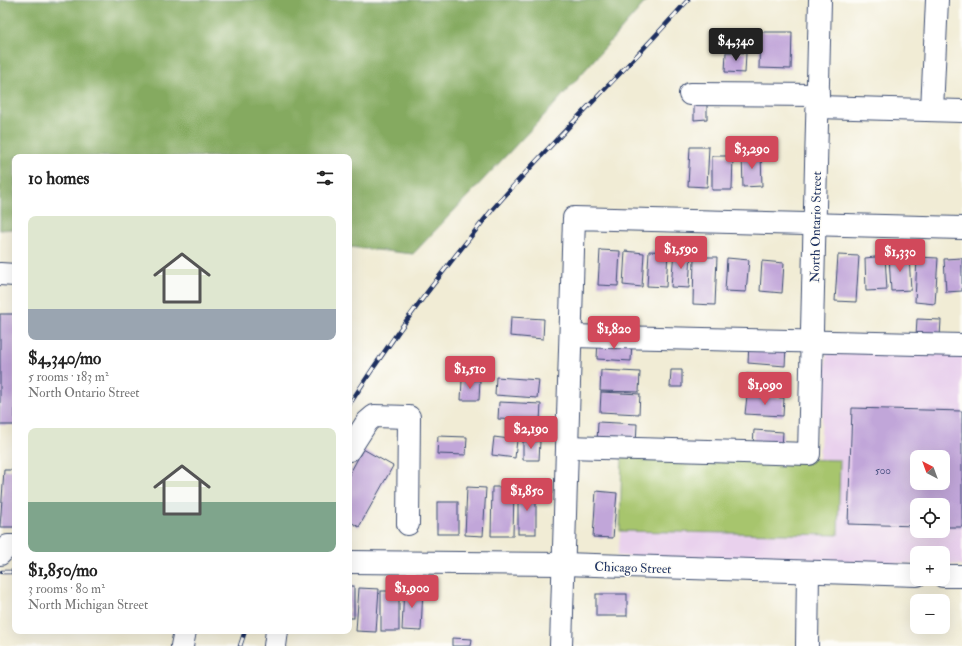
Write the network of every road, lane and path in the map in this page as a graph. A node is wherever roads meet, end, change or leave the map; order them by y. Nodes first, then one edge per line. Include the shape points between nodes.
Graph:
1 (820, 0) edge
2 (937, 0) edge
3 (690, 94) dead end
4 (818, 101) junction
5 (932, 110) junction
6 (962, 111) edge
7 (815, 224) junction
8 (962, 228) edge
9 (0, 274) edge
10 (12, 275) edge
11 (571, 336) junction
12 (812, 342) junction
13 (962, 345) edge
14 (352, 445) edge
15 (567, 447) junction
16 (408, 524) dead end
17 (12, 546) edge
18 (0, 554) edge
19 (352, 562) edge
20 (563, 564) junction
21 (808, 572) junction
22 (910, 575) edge
23 (950, 576) edge
24 (962, 576) edge
25 (184, 634) edge
26 (277, 634) edge
27 (182, 646) edge
28 (275, 646) edge
29 (561, 646) edge
30 (807, 646) edge

1 - 4 street, North Ontario Street
2 - 5 street
3 - 4 street
4 - 5 street
4 - 7 street, North Ontario Street
5 - 6 street
7 - 8 street
7 - 11 street via 574,218
7 - 12 street, North Ontario Street
9 - 10 street
11 - 12 street
11 - 15 street
12 - 13 street
12 - 15 street, North Ontario Street via 809,454
14 - 16 street via 374,416 409,416
15 - 20 street
17 - 18 street via 8,546
19 - 20 street, Chicago Street
20 - 21 street, Chicago Street
20 - 29 street
21 - 22 street, Chicago Street
21 - 30 street
23 - 24 street
25 - 27 street
26 - 28 street

